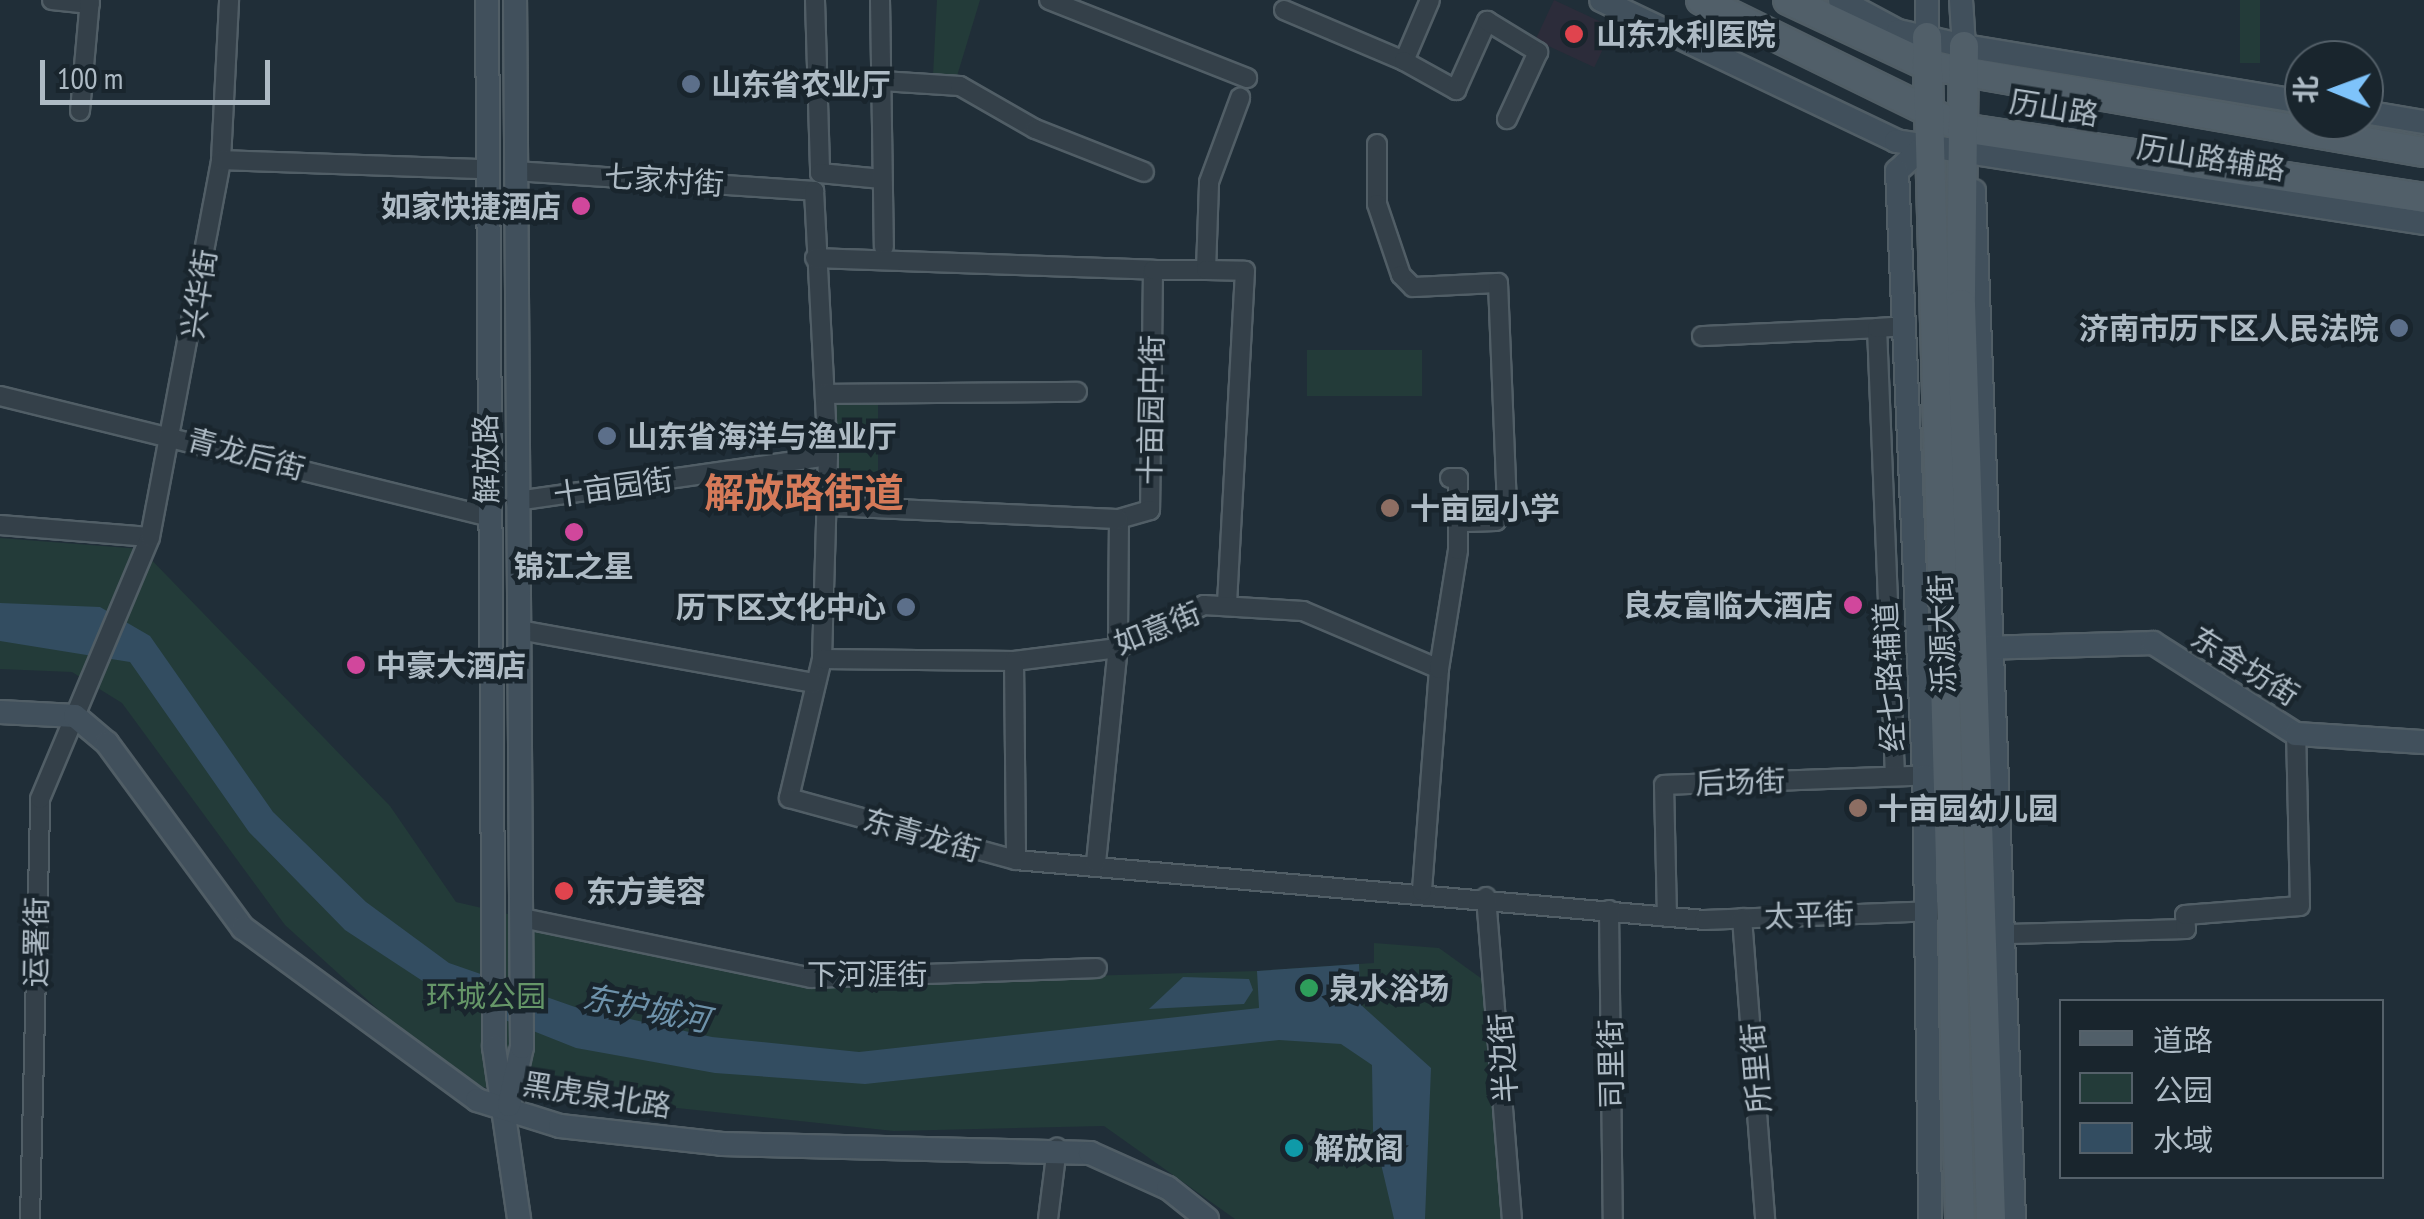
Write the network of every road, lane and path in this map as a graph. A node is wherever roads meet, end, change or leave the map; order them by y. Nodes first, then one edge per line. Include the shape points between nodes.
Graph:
1 (52, 0) edge
2 (229, 0) edge
3 (487, 0) edge
4 (515, 0) edge
5 (815, 0) edge
6 (880, 0) edge
7 (1050, 0) edge
8 (1430, 0) edge
9 (1601, 0) edge
10 (1701, 0) edge
11 (1788, 0) edge
12 (1840, 0) edge
13 (1927, 0) edge
14 (1962, 0) edge
15 (90, 2) edge
16 (1284, 10) dead end
17 (1927, 51) junction
18 (1964, 59) junction
19 (1404, 61) junction
20 (1247, 78) dead end
21 (882, 81) junction
22 (1240, 98) dead end
23 (2284, 99) edge
24 (1926, 106) junction
25 (80, 112) dead end
26 (2384, 115) edge
27 (1507, 119) dead end
28 (2424, 122) edge
29 (1961, 139) junction
30 (1377, 144) dead end
31 (1924, 146) junction
32 (2424, 152) edge
33 (221, 160) junction
34 (484, 169) junction
35 (515, 171) junction
36 (1144, 172) dead end
37 (882, 179) junction
38 (814, 190) joint
39 (2424, 198) edge
40 (2424, 223) edge
41 (884, 247) dead end
42 (815, 258) junction
43 (1153, 270) junction
44 (1206, 270) junction
45 (1904, 326) junction
46 (1878, 328) junction
47 (1702, 336) dead end
48 (1077, 392) dead end
49 (826, 394) junction
50 (0, 396) edge
51 (176, 436) junction
52 (828, 456) junction
53 (1450, 478) dead end
54 (516, 501) junction
55 (828, 506) junction
56 (490, 517) junction
57 (1118, 519) junction
58 (1458, 522) junction
59 (0, 524) edge
60 (150, 537) junction
61 (1228, 606) junction
62 (519, 630) junction
63 (1118, 648) junction
64 (1987, 648) junction
65 (822, 659) junction
66 (1014, 660) junction
67 (1439, 669) junction
68 (95, 677) joint
69 (816, 683) junction
70 (0, 712) edge
71 (75, 716) junction
72 (2296, 734) junction
73 (2424, 742) edge
74 (1936, 775) junction
75 (1895, 776) junction
76 (1016, 860) junction
77 (1096, 864) junction
78 (1422, 891) junction
79 (1486, 898) junction
80 (1609, 910) junction
81 (1952, 910) junction
82 (1923, 911) junction
83 (1667, 917) junction
84 (522, 918) junction
85 (1742, 918) junction
86 (2009, 934) junction
87 (1097, 968) dead end
88 (507, 1112) junction
89 (1057, 1148) junction
90 (30, 1219) edge
91 (519, 1219) edge
92 (1048, 1219) edge
93 (1207, 1219) edge
94 (1512, 1219) edge
95 (1613, 1219) edge
96 (1765, 1219) edge
97 (1930, 1219) edge
98 (1960, 1219) edge
99 (1991, 1219) edge
100 (2014, 1219) edge

1 - 15 street
2 - 33 street, 兴华街
3 - 34 street, 解放路
4 - 35 street, 解放路
5 - 37 street via 820,173
6 - 21 street
7 - 20 street
8 - 19 street
9 - 31 street, 历山路辅路 via 1896,141
10 - 24 main road, 历山路
11 - 17 main road, 历山路
12 - 17 street
13 - 17 street
14 - 18 street
15 - 25 street
16 - 19 street
17 - 18 main road, 历山路
17 - 24 main road, 泺源大街
18 - 23 street
18 - 29 main road, 泺源大街
18 - 32 main road, 历山路
19 - 27 street via 1456,90 1487,21 1538,52
21 - 36 street via 960,86 1035,129
21 - 37 street
22 - 44 street via 1209,182
24 - 29 main road, 历山路
24 - 31 main road, 泺源大街
26 - 28 street
29 - 31 street, 历山路辅路
29 - 39 main road, 历山路
29 - 40 street, 历山路辅路
29 - 64 main road, 泺源大街
30 - 58 street via 1378,204 1400,276 1413,287 1498,284 1507,509 1496,521
31 - 45 street, 经七路辅道 via 1896,172
31 - 74 main road, 泺源大街
33 - 34 street
33 - 51 street, 兴华街
34 - 56 street, 解放路
35 - 38 street, 七家村街
35 - 54 street, 解放路
37 - 41 street
38 - 42 street, 东青龙街
42 - 43 street
42 - 49 street, 东青龙街
43 - 44 street
43 - 57 street, 十亩园中街 via 1150,510
44 - 61 street via 1246,271
45 - 46 street
45 - 74 street, 经七路辅道
46 - 47 street
46 - 75 street
48 - 49 street
49 - 52 street, 东青龙街
50 - 51 street, 青龙后街
51 - 56 street, 青龙后街
51 - 60 street, 兴华街
52 - 54 street, 十亩园街
52 - 55 street, 东青龙街
53 - 58 street via 1458,478
54 - 62 street, 解放路
55 - 57 street
55 - 65 street, 东青龙街
56 - 88 street, 解放路 via 499,894 494,1047
57 - 63 street, 十亩园中街
58 - 67 street
59 - 60 street
60 - 68 street, 兴华街
61 - 63 street, 如意街 via 1204,605
61 - 67 street, 如意街 via 1304,611
62 - 69 street
62 - 84 street, 解放路
63 - 66 street, 如意街
63 - 77 street, 十亩园中街
64 - 72 street, 东舍坊街 via 2153,643
64 - 86 street
64 - 99 main road, 泺源大街
65 - 66 street, 如意街
65 - 69 street, 东青龙街
66 - 76 street
67 - 78 street
68 - 71 street, 运署街
69 - 76 street, 东青龙街 via 788,798
70 - 71 street
71 - 88 street, 黑虎泉北路 via 107,743 216,898 268,952 442,1078
71 - 90 street, 运署街 via 40,799
72 - 73 street, 东舍坊街
72 - 86 street via 2300,906 2186,916 2186,929
74 - 75 street, 后场街
74 - 81 main road, 泺源大街
74 - 82 street, 经七路辅道
75 - 83 street, 后场街 via 1664,785
76 - 77 street, 东青龙街
77 - 78 street, 东青龙街
78 - 79 street, 东青龙街
79 - 80 street, 东青龙街
79 - 94 street, 半边街
80 - 83 street, 东青龙街
80 - 95 street, 司里街
81 - 82 street, 太平街
81 - 98 main road, 泺源大街
82 - 85 street, 太平街
82 - 97 street, 经七路辅道
83 - 85 street, 太平街
84 - 87 street, 下河涯街 via 811,978
84 - 88 street, 解放路 via 522,1048
85 - 96 street, 所里街
86 - 100 street
88 - 89 street, 黑虎泉北路 via 722,1144
88 - 91 street
89 - 92 street
89 - 93 street, 黑虎泉北路 via 1130,1166

